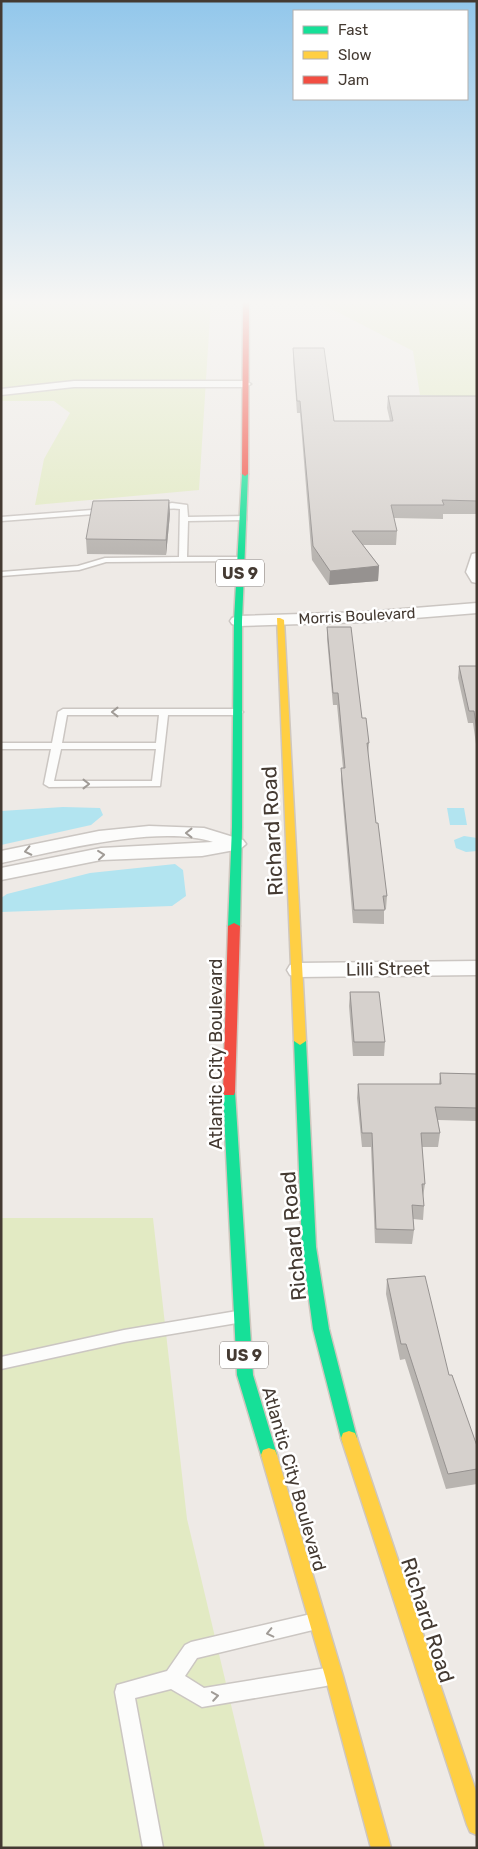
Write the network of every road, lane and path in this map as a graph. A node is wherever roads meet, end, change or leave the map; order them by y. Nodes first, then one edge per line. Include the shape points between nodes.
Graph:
1 (44, 387) edge
2 (245, 387) edge
3 (1, 392) edge
4 (144, 508) edge
5 (115, 510) edge
6 (243, 518) junction
7 (1, 519) edge
8 (184, 519) junction
9 (477, 557) edge
10 (183, 559) junction
11 (241, 559) junction
12 (1, 574) edge
13 (477, 579) edge
14 (477, 608) edge
15 (280, 620) junction
16 (238, 621) junction
17 (164, 712) junction
18 (238, 712) junction
19 (1, 746) edge
20 (56, 746) junction
21 (160, 746) junction
22 (236, 844) junction
23 (1, 857) edge
24 (1, 874) edge
25 (477, 968) edge
26 (298, 970) junction
27 (242, 1316) junction
28 (1, 1364) edge
29 (318, 1622) junction
30 (334, 1676) junction
31 (173, 1679) junction
32 (477, 1825) edge
33 (154, 1848) edge
34 (380, 1848) edge

1 - 3 street
2 - 6 main road, Atlantic City Boulevard / US 9
4 - 8 lane via 172,505 184,508
5 - 7 lane
6 - 8 lane
6 - 11 main road, Atlantic City Boulevard / US 9
8 - 10 lane
9 - 13 street via 472,572
10 - 11 lane
10 - 12 lane via 105,560 79,568
11 - 16 main road, Atlantic City Boulevard / US 9
14 - 15 street, Morris Boulevard
15 - 16 street, Morris Boulevard
15 - 26 main road, Richard Road
16 - 18 main road, Atlantic City Boulevard / US 9
17 - 18 lane
17 -> 20 lane via 63,712
17 - 21 lane
18 - 22 main road, Atlantic City Boulevard / US 9
19 - 20 lane
20 - 21 lane
20 -> 21 lane via 49,784 156,784
22 -> 23 street via 201,833 133,833 86,839
24 -> 22 street via 101,854 202,850
22 - 27 main road, Atlantic City Boulevard / US 9 via 229,1093
25 - 26 street, Lilli Street
26 - 32 main road, Richard Road via 309,1247 321,1329 353,1453
27 - 28 lane via 124,1336
27 - 29 main road, Atlantic City Boulevard / US 9 via 245,1375
29 - 30 main road, Atlantic City Boulevard / US 9
29 -> 31 lane via 191,1651
31 -> 30 lane via 202,1698
30 - 34 main road, Atlantic City Boulevard / US 9
31 - 33 lane via 124,1692

